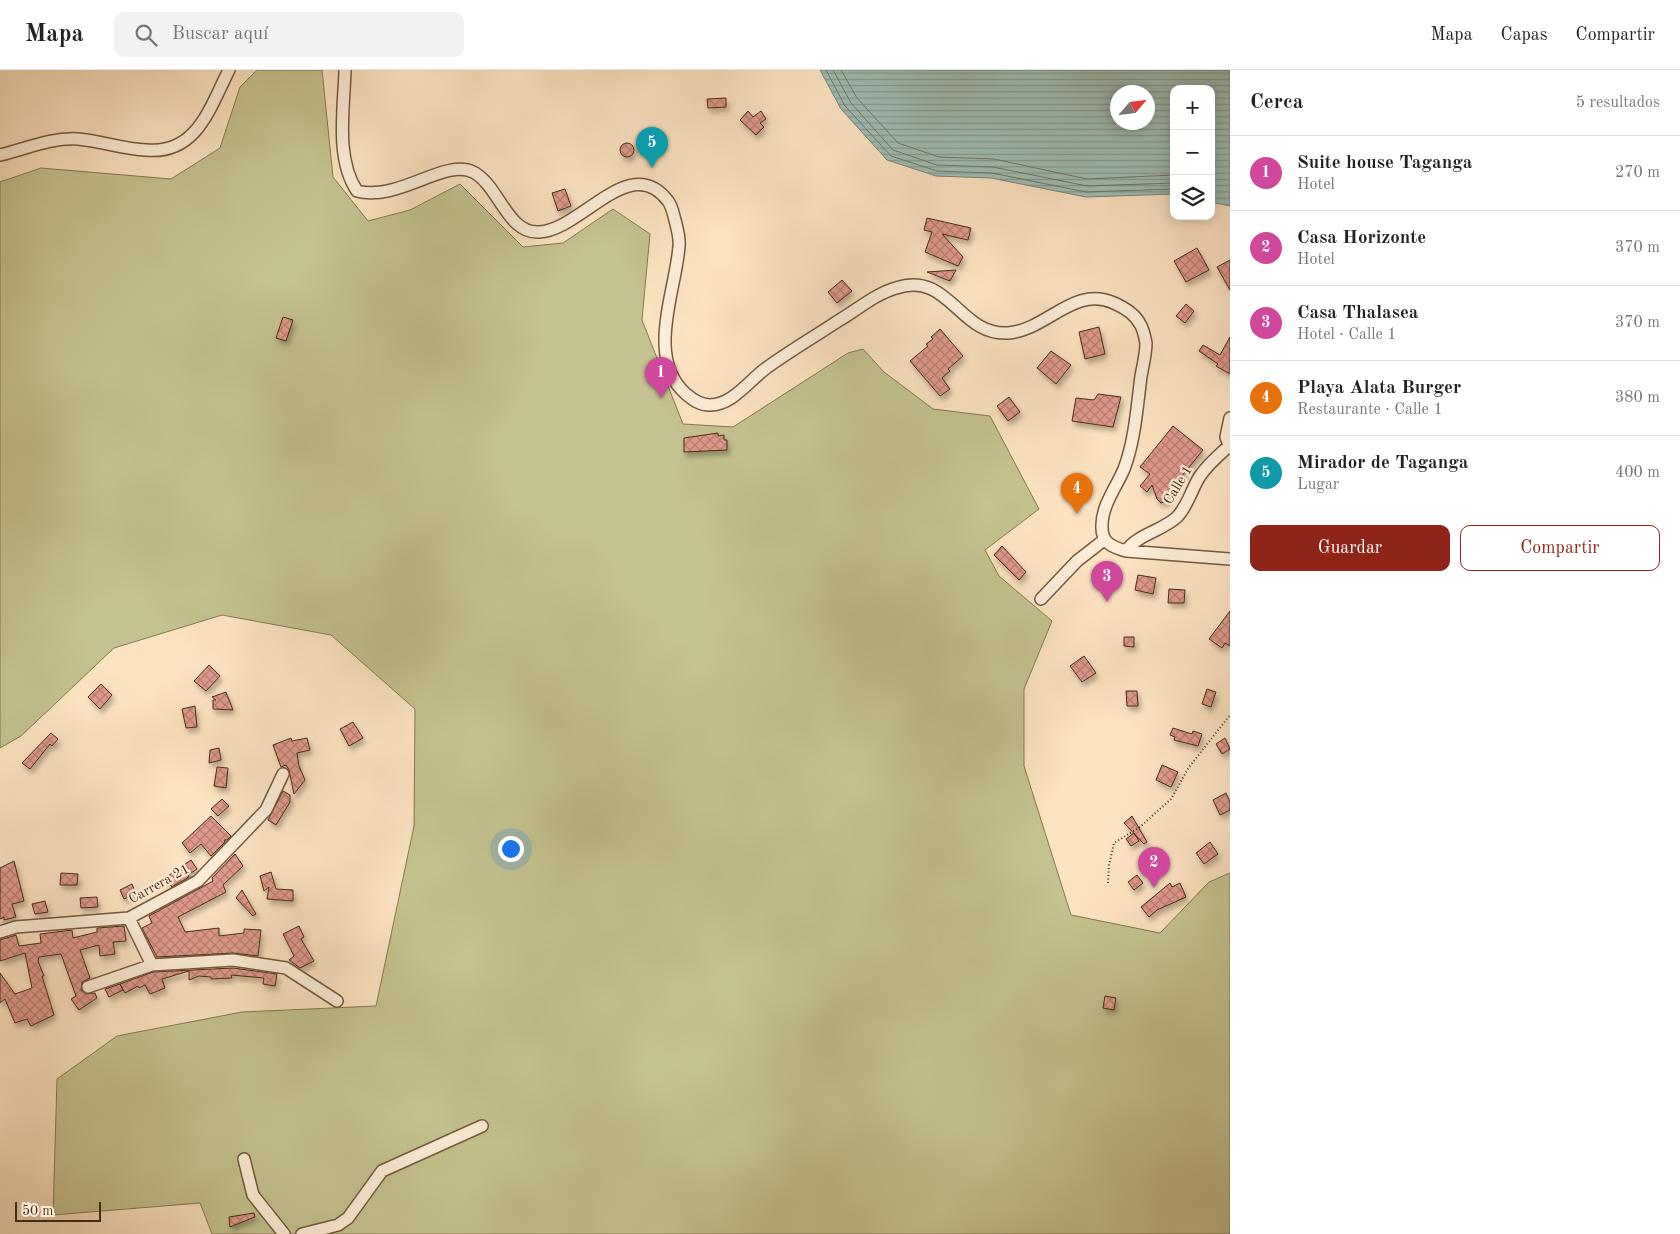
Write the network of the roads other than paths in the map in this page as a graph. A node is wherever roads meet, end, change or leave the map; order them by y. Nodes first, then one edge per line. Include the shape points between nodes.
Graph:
1 (230, 70) edge
2 (345, 70) edge
3 (0, 155) edge
4 (1230, 418) edge
5 (1230, 446) edge
6 (1104, 540) junction
7 (1126, 551) junction
8 (1230, 559) edge
9 (1041, 599) dead end
10 (284, 774) dead end
11 (129, 918) junction
12 (0, 932) edge
13 (152, 965) junction
14 (88, 987) dead end
15 (337, 1001) dead end
16 (482, 1126) dead end
17 (244, 1159) dead end
18 (284, 1234) edge
19 (302, 1234) edge

1 - 3 street via 204,119 181,145 146,151 77,139 54,140
2 - 6 street via 343,152 348,177 357,191 372,195 390,192 454,168 471,170 484,180 516,223 528,232 544,232 622,188 640,183 654,187 671,204 680,243 666,333 666,356 671,374 681,390 694,401 708,405 722,403 764,369 897,287 919,284 936,290 982,328 1008,333 1030,326 1081,299 1099,298 1129,311 1140,324 1146,343 1134,432 1125,467 1104,511
4 - 5 street, Calle 1 via 1226,436
5 - 7 street, Calle 1 via 1200,476 1179,515 1135,541
6 - 7 street via 1111,547
6 - 9 street
7 - 8 street
10 - 11 street, Carrera 21 via 266,810 198,881
11 - 12 street, Carrera 21 via 16,927
11 - 13 street
13 - 14 street
13 - 15 street via 233,960 286,968
16 - 19 street via 382,1171 348,1218 338,1225
17 - 18 street via 253,1195

